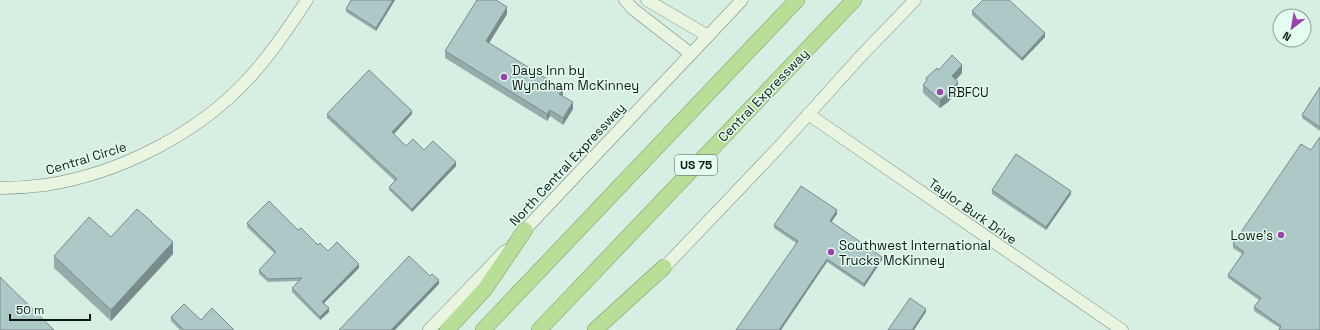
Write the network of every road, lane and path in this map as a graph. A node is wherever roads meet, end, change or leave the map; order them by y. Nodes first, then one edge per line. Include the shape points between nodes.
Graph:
1 (307, 0) edge
2 (625, 0) edge
3 (648, 0) edge
4 (742, 0) edge
5 (797, 0) edge
6 (854, 0) edge
7 (915, 0) edge
8 (708, 36) junction
9 (691, 54) junction
10 (808, 114) junction
11 (0, 188) edge
12 (525, 230) junction
13 (664, 267) junction
14 (429, 330) edge
15 (447, 330) edge
16 (483, 330) edge
17 (539, 330) edge
18 (595, 330) edge
19 (605, 330) edge
20 (1122, 330) edge

1 - 11 street, Central Circle via 282,38 249,78 188,130 132,159 74,179 46,185
2 - 9 street
3 - 8 street
4 - 8 street, North Central Expressway
5 - 16 highway, US 75
6 - 17 highway, Central Expressway / US 75
7 - 10 street
8 - 9 street, North Central Expressway
9 - 12 street, North Central Expressway
10 - 13 street
10 - 20 street, Taylor Burk Drive
12 - 14 street, North Central Expressway
12 - 15 highway via 486,289
13 - 18 highway
13 - 19 street

